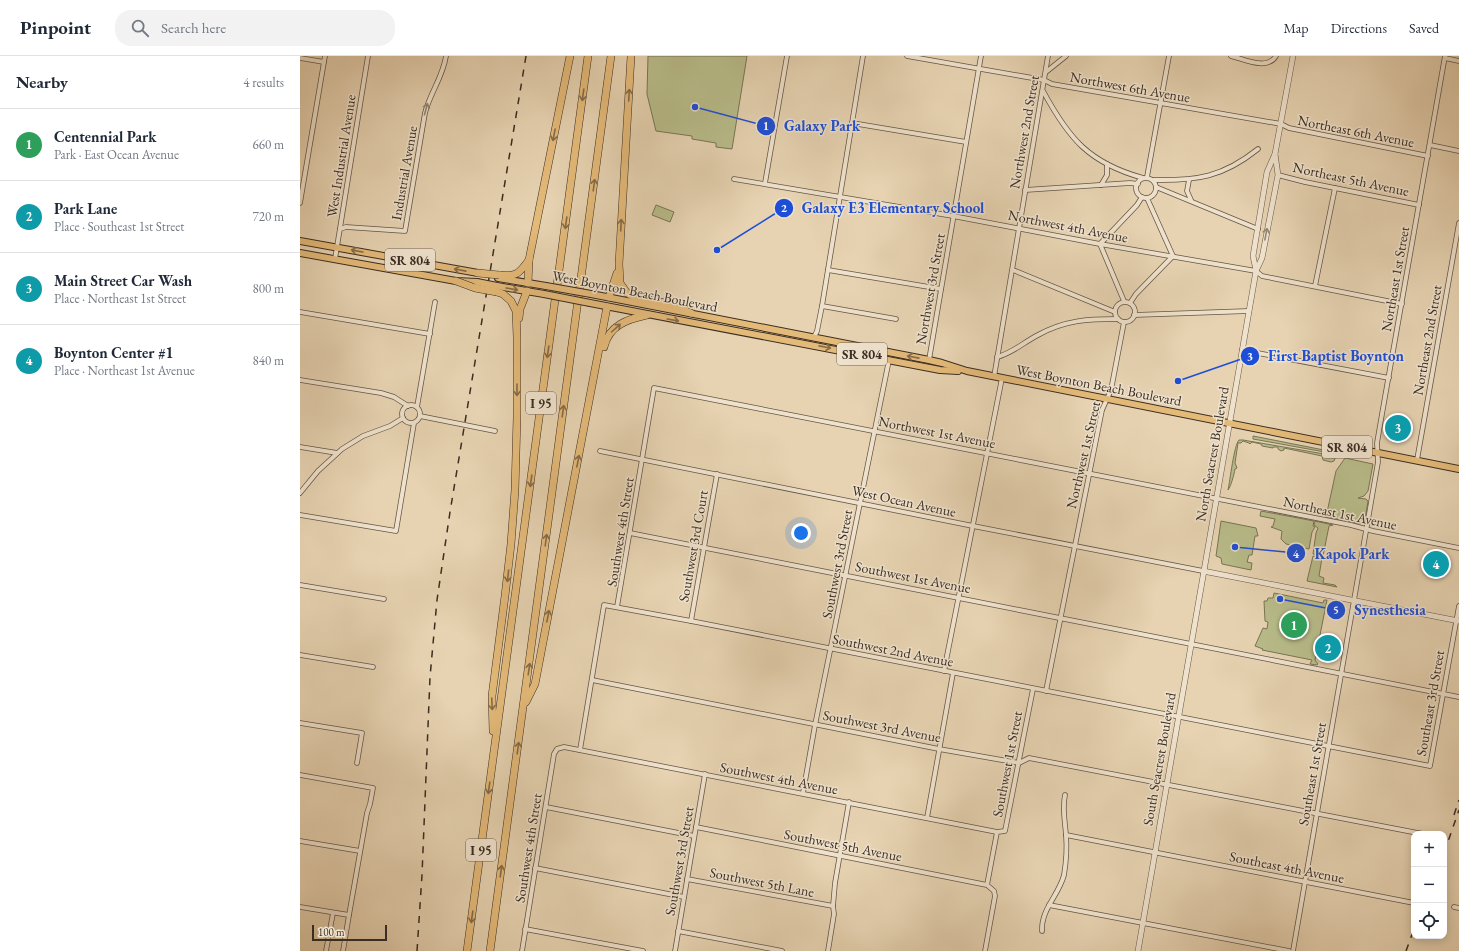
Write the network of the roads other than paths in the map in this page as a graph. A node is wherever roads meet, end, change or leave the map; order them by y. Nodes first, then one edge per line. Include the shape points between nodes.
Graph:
1 (325, 56) edge
2 (368, 56) edge
3 (446, 56) edge
4 (570, 56) edge
5 (588, 56) edge
6 (611, 56) edge
7 (631, 56) edge
8 (787, 56) edge
9 (863, 56) edge
10 (907, 56) edge
11 (981, 56) edge
12 (1048, 56) edge
13 (1066, 56) edge
14 (1169, 56) edge
15 (1231, 56) edge
16 (1276, 56) edge
17 (1293, 56) edge
18 (1445, 57) edge
19 (300, 58) edge
20 (1459, 61) edge
21 (324, 62) junction
22 (979, 68) junction
23 (1045, 72) junction
24 (1044, 80) junction
25 (1042, 91) junction
26 (1161, 103) junction
27 (852, 123) junction
28 (1281, 124) junction
29 (966, 142) junction
30 (1430, 145) junction
31 (1258, 149) dead end
32 (1459, 151) edge
33 (1275, 154) junction
34 (1428, 156) junction
35 (1107, 164) junction
36 (1278, 175) junction
37 (1145, 178) junction
38 (734, 179) dead end
39 (1153, 180) junction
40 (1189, 180) junction
41 (765, 183) junction
42 (1138, 184) junction
43 (1101, 185) junction
44 (1156, 187) junction
45 (1335, 188) junction
46 (1025, 190) junction
47 (1142, 197) junction
48 (840, 198) junction
49 (1147, 198) junction
50 (1191, 201) junction
51 (300, 204) edge
52 (1419, 205) junction
53 (953, 216) junction
54 (1459, 223) edge
55 (1018, 228) junction
56 (340, 229) junction
57 (1258, 229) junction
58 (300, 241) edge
59 (1100, 244) junction
60 (337, 247) junction
61 (300, 253) edge
62 (1173, 256) junction
63 (335, 259) junction
64 (529, 260) junction
65 (619, 264) junction
66 (828, 270) junction
67 (1012, 270) junction
68 (1256, 271) junction
69 (478, 273) joint
70 (498, 276) junction
71 (456, 281) joint
72 (528, 283) junction
73 (1315, 286) junction
74 (497, 289) junction
75 (941, 289) junction
76 (527, 291) junction
77 (609, 298) junction
78 (1124, 301) junction
79 (435, 302) dead end
80 (1130, 303) junction
81 (1402, 304) junction
82 (822, 306) junction
83 (607, 307) junction
84 (1249, 311) junction
85 (300, 312) edge
86 (1115, 312) junction
87 (690, 313) junction
88 (647, 315) junction
89 (1134, 315) junction
90 (896, 319) dead end
91 (1118, 319) junction
92 (1124, 322) junction
93 (430, 334) junction
94 (759, 335) junction
95 (517, 337) junction
96 (814, 337) junction
97 (1242, 350) junction
98 (997, 357) junction
99 (889, 360) junction
100 (929, 360) junction
101 (964, 371) junction
102 (595, 375) junction
103 (994, 377) junction
104 (1002, 378) junction
105 (1389, 378) junction
106 (300, 380) edge
107 (654, 388) joint
108 (1106, 399) junction
109 (408, 406) junction
110 (417, 407) junction
111 (420, 416) junction
112 (403, 418) junction
113 (414, 423) junction
114 (1229, 424) junction
115 (495, 431) dead end
116 (874, 431) junction
117 (300, 447) edge
118 (600, 451) dead end
119 (337, 453) junction
120 (987, 453) junction
121 (1378, 453) junction
122 (643, 460) junction
123 (1417, 460) junction
124 (1459, 469) edge
125 (1089, 473) junction
126 (717, 474) junction
127 (300, 493) edge
128 (1216, 499) junction
129 (860, 503) junction
130 (300, 515) edge
131 (973, 526) junction
132 (1366, 529) junction
133 (630, 533) junction
134 (1075, 546) junction
135 (704, 548) junction
136 (1459, 548) edge
137 (1204, 571) junction
138 (846, 575) junction
139 (300, 585) edge
140 (958, 597) junction
141 (384, 599) dead end
142 (1354, 600) junction
143 (604, 605) joint
144 (1459, 606) edge
145 (617, 607) junction
146 (1061, 618) junction
147 (691, 621) junction
148 (1458, 621) edge
149 (1191, 644) junction
150 (831, 649) junction
151 (300, 655) edge
152 (373, 667) dead end
153 (944, 671) junction
154 (953, 673) junction
155 (1341, 673) junction
156 (592, 680) junction
157 (1033, 689) junction
158 (1046, 691) junction
159 (1444, 694) junction
160 (1459, 696) edge
161 (524, 707) junction
162 (1178, 717) junction
163 (300, 722) edge
164 (815, 725) junction
165 (1328, 746) junction
166 (494, 749) junction
167 (557, 749) joint
168 (939, 749) junction
169 (580, 750) junction
170 (357, 763) dead end
171 (1019, 763) junction
172 (1430, 766) joint
173 (705, 774) junction
174 (300, 775) edge
175 (1167, 785) junction
176 (803, 794) junction
177 (1065, 795) dead end
178 (848, 802) junction
179 (546, 807) junction
180 (1316, 813) junction
181 (927, 818) junction
182 (696, 828) junction
183 (997, 832) junction
184 (1411, 832) edge
185 (1066, 835) junction
186 (694, 836) junction
187 (300, 841) edge
188 (360, 851) junction
189 (1155, 853) junction
190 (840, 856) junction
191 (535, 868) junction
192 (687, 879) junction
193 (1305, 881) junction
194 (987, 885) junction
195 (684, 897) junction
196 (1411, 902) edge
197 (1049, 905) junction
198 (833, 906) junction
199 (300, 907) edge
200 (333, 913) junction
201 (349, 915) junction
202 (1143, 923) junction
203 (525, 929) junction
204 (678, 931) junction
205 (1042, 931) dead end
206 (326, 951) edge
207 (343, 951) edge
208 (467, 951) edge
209 (490, 951) edge
210 (522, 951) edge
211 (643, 951) edge
212 (675, 951) edge
213 (782, 951) edge
214 (828, 951) edge
215 (985, 951) edge
216 (1138, 951) edge
217 (1289, 951) edge
218 (1293, 951) edge

1 - 21 street
2 - 56 street, West Industrial Avenue
56 -> 3 street, Industrial Avenue via 346,227 405,231 425,113 442,74
4 -> 64 highway
5 -> 166 highway, I 95
161 -> 6 highway, I 95
65 -> 7 highway
8 - 41 street
9 - 27 street
10 - 22 street, Northwest 6th Avenue
11 - 22 street, Northwest 3rd Street
12 - 23 street, Northwest 2nd Street
13 - 23 street
14 - 26 street
15 - 16 street via 1264,64 1271,62
17 - 28 street, North Seacrest Boulevard
18 - 20 street
18 - 30 street, Northeast 1st Street
19 - 21 street
21 - 51 street
22 - 24 street, Northwest 6th Avenue
22 - 29 street, Northwest 3rd Street
23 - 24 street, Northwest 2nd Street
24 - 25 street, Northwest 2nd Street
24 - 26 street, Northwest 6th Avenue via 1052,84
25 - 35 street via 1069,134 1082,148
25 - 46 street, Northwest 2nd Street
26 - 28 street, Northwest 6th Avenue
26 - 37 street
27 - 29 street
27 - 48 street
28 - 33 street, North Seacrest Boulevard
28 - 34 street, Northeast 6th Avenue via 1289,128
29 - 53 street, Northwest 3rd Street
30 - 32 street, Northeast 6th Avenue
30 - 34 street, Northeast 1st Street
31 - 40 street via 1222,171
33 - 36 street, North Seacrest Boulevard
33 - 57 street, North Seacrest Boulevard via 1267,172
34 - 52 street, Northeast 1st Street
35 - 37 street via 1120,171
35 - 43 street via 1107,175
36 - 45 street, Northeast 5th Avenue
68 -> 36 street, North Seacrest Boulevard via 1262,258
37 - 39 street
37 - 42 street
38 - 41 street, Northwest 4th Avenue
39 - 40 street
39 - 44 street
40 - 50 street via 1187,191
41 - 48 street, Northwest 4th Avenue
42 - 43 street
42 - 47 street via 1137,190
43 - 46 street
44 - 49 street via 1153,195
44 - 50 street
45 - 52 street, Northeast 5th Avenue
45 - 73 street
46 - 55 street, Northwest 2nd Street
47 - 49 street
47 - 59 street
48 - 53 street, Northwest 4th Avenue
48 - 66 street
49 - 62 street
50 - 57 street
52 - 81 street, Northeast 1st Street
53 - 55 street, Northwest 4th Avenue
53 - 75 street, Northwest 3rd Street
54 - 123 street, Northeast 2nd Street
55 - 59 street, Northwest 4th Avenue
55 - 67 street, Northwest 2nd Street
56 - 60 street, West Industrial Avenue
57 - 68 street, North Seacrest Boulevard via 1253,256
58 - 60 main road, SR 804
59 - 62 street, Northwest 4th Avenue
59 - 78 street
60 - 63 street, West Industrial Avenue
69 -> 60 main road, SR 804
61 - 63 main road, SR 804
62 - 68 street, Northwest 4th Avenue
62 - 80 street
63 - 71 main road, SR 804
64 - 70 highway via 517,274
64 - 72 highway
65 - 77 highway
65 - 87 highway via 620,284 627,293
66 - 75 street
66 - 82 street
67 - 86 street
67 - 98 street, Northwest 2nd Street
68 - 73 street, Northwest 4th Avenue via 1262,276
68 - 84 street, North Seacrest Boulevard
69 - 70 highway, bridge
70 - 72 main road, West Boynton Beach Boulevard / SR 804
71 - 74 highway, bridge via 475,288
72 - 76 main road
72 - 77 main road, West Boynton Beach Boulevard / SR 804, bridge
73 - 81 street, Northwest 4th Avenue
74 -> 76 main road, West Boynton Beach Boulevard / SR 804
74 - 95 highway via 515,307
75 - 100 street, Northwest 3rd Street
76 - 83 main road, West Boynton Beach Boulevard / SR 804, bridge
76 - 95 highway via 520,309
77 - 83 main road
77 - 87 main road, West Boynton Beach Boulevard / SR 804
78 - 80 street
78 - 86 street via 1118,304
79 - 93 street
80 - 89 street via 1134,308
81 - 105 street, Northeast 1st Street
82 - 90 street
82 - 96 street
83 - 88 main road, West Boynton Beach Boulevard / SR 804
83 - 102 highway
84 - 89 street
84 - 97 street, North Seacrest Boulevard
85 - 93 street
86 - 91 street
87 - 96 main road, West Boynton Beach Boulevard / SR 804
88 -> 94 main road, West Boynton Beach Boulevard / SR 804
102 -> 88 highway via 612,331 627,320
89 - 92 street
91 - 92 street
91 - 98 street via 1060,324 1008,354
92 - 108 street, Northwest 1st Street via 1111,390
93 - 110 street
94 - 96 main road via 778,334 807,339
94 -> 99 main road, West Boynton Beach Boulevard / SR 804
95 -> 166 highway via 515,490 507,585 492,696
100 -> 96 main road, West Boynton Beach Boulevard / SR 804
97 - 105 street
97 - 114 street, North Seacrest Boulevard
98 - 103 street, Northwest 2nd Street
99 - 101 main road, West Boynton Beach Boulevard / SR 804 via 940,370
99 - 116 street
100 - 101 main road, West Boynton Beach Boulevard / SR 804
101 - 103 main road, West Boynton Beach Boulevard / SR 804
161 -> 102 highway via 535,684
103 - 104 main road, West Boynton Beach Boulevard / SR 804
104 - 108 main road, West Boynton Beach Boulevard / SR 804
104 - 120 street
105 - 121 street, Northeast 1st Street via 1377,443
106 - 109 street via 381,393 394,397
107 - 116 street, Northwest 1st Avenue
107 - 122 street, Southwest 4th Street
108 - 114 main road, West Boynton Beach Boulevard / SR 804
108 - 125 street, Northwest 1st Street
109 - 110 street
109 - 112 street via 402,412
110 - 111 street
111 - 113 street
111 - 115 street
112 - 113 street via 406,422
112 - 119 street via 363,436
113 - 130 street via 396,531
114 - 121 main road, SR 804
114 - 128 street, North Seacrest Boulevard
116 - 120 street, Northwest 1st Avenue
116 - 129 street
117 - 119 street
118 - 122 street, West Ocean Avenue
119 - 127 street
120 - 125 street, Northwest 1st Avenue
120 - 131 street
121 - 123 main road, SR 804
121 - 132 street, Northeast 1st Street
122 - 126 street, West Ocean Avenue
122 - 133 street, Southwest 4th Street
123 - 124 main road, SR 804
125 - 128 street, Northwest 1st Avenue
125 - 134 street, Northwest 1st Street
126 - 129 street, West Ocean Avenue
126 - 135 street, Southwest 3rd Court
128 - 132 street, Northeast 1st Avenue
128 - 137 street, North Seacrest Boulevard
129 - 131 street, West Ocean Avenue
129 - 138 street, Southwest 3rd Street
131 - 134 street, West Ocean Avenue
131 - 140 street
132 - 136 street, Northeast 1st Avenue
132 - 142 street, Northeast 1st Street
133 - 135 street, Southwest 1st Avenue
133 - 145 street, Southwest 4th Street
134 - 137 street, West Ocean Avenue
134 - 146 street
135 - 138 street, Southwest 1st Avenue
135 - 147 street, Southwest 3rd Court
137 - 142 street
137 - 149 street, South Seacrest Boulevard
138 - 140 street, Southwest 1st Avenue
138 - 150 street, Southwest 3rd Street
139 - 141 street
140 - 146 street, Southwest 1st Avenue
140 - 153 street
142 - 148 street
142 - 155 street, Southeast 1st Street
143 - 145 street, Southwest 2nd Avenue
143 - 156 street, Southwest 4th Street
144 - 148 street, Southeast 3rd Street
145 - 147 street, Southwest 2nd Avenue
146 - 149 street, Southwest 1st Avenue
146 - 158 street
147 - 150 street, Southwest 2nd Avenue
148 - 159 street, Southeast 3rd Street
149 - 155 street, Southwest 1st Avenue
149 - 162 street, South Seacrest Boulevard
150 - 153 street, Southwest 2nd Avenue
150 - 164 street, Southwest 3rd Street
151 - 152 street
153 - 154 street, Southwest 2nd Avenue
154 - 157 street, Southwest 2nd Avenue
154 - 168 street
155 - 159 street, Southwest 1st Avenue
155 - 165 street, Southeast 1st Street
156 - 164 street, Southwest 3rd Avenue
156 - 169 street, Southwest 4th Street
157 - 158 street, Southwest 2nd Avenue
157 - 171 street, Southwest 1st Street
158 - 162 street, Southwest 2nd Avenue
159 - 160 street, Southwest 1st Avenue
159 - 172 street, Southeast 3rd Street
209 -> 161 highway, I 95
162 - 165 street, Southwest 2nd Avenue
162 - 175 street, South Seacrest Boulevard
163 - 170 street via 362,733
164 - 168 street, Southwest 3rd Avenue
164 - 176 street, Southwest 3rd Street
165 - 172 street, Southwest 2nd Avenue
165 - 180 street, Southeast 1st Street
166 -> 208 highway, I 95
167 - 169 street, Southwest 4th Avenue via 564,747
167 - 179 street, Southwest 4th Street via 554,754
168 - 171 street, Southwest 3rd Avenue
168 - 181 street
169 - 173 street, Southwest 4th Avenue
171 - 175 street, Southwest 3rd Avenue via 1029,758
171 - 183 street, Southwest 1st Street via 1004,831
173 - 176 street, Southwest 4th Avenue
173 - 182 street, Southwest 3rd Street
174 - 188 street via 373,788
175 - 180 street, Southwest 3rd Avenue
175 - 189 street, South Seacrest Boulevard
176 - 178 street, Southwest 4th Avenue
177 - 185 street via 1063,808
178 - 181 street, Southwest 4th Avenue
178 - 190 street
179 - 186 street
179 - 191 street, Southwest 4th Street
180 - 184 street, Southwest 3rd Avenue
180 - 193 street, Southeast 1st Street
181 - 183 street, Southwest 4th Avenue
182 - 186 street, Southwest 3rd Street
182 - 190 street, Southwest 5th Avenue
183 - 194 street, Southwest 1st Street
185 - 189 street
185 - 197 street via 1064,873
186 - 192 street, Southwest 3rd Street
187 - 188 street
188 - 201 street
189 - 193 street, Southeast 4th Avenue
189 - 202 street, South Seacrest Boulevard
190 - 194 street, Southwest 5th Avenue
190 - 198 street
191 - 195 street
191 - 203 street, Southwest 4th Street
192 - 195 street, Southwest 3rd Street
192 - 198 street, Southwest 5th Lane
193 - 196 street, Southeast 4th Avenue
193 - 218 street, Southeast 1st Street
194 - 215 street via 994,891 995,896
195 - 204 street, Southwest 3rd Street
197 - 202 street
197 - 205 street via 1043,918
198 - 214 street
199 - 200 street
200 - 201 street
200 - 206 street
201 - 207 street
202 - 216 street, South Seacrest Boulevard
202 - 217 street
203 - 210 street, Southwest 4th Street
203 - 211 street
204 - 212 street, Southwest 3rd Street
204 - 213 street

